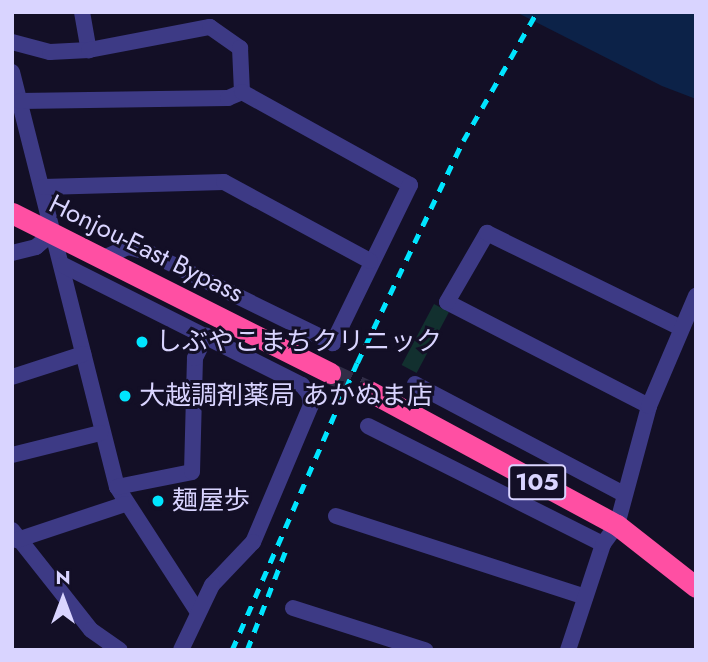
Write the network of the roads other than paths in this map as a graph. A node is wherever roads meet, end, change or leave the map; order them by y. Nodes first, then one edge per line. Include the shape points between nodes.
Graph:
1 (82, 12) edge
2 (12, 42) edge
3 (89, 50) junction
4 (12, 72) edge
5 (242, 92) junction
6 (19, 101) junction
7 (43, 187) junction
8 (12, 213) edge
9 (51, 234) junction
10 (12, 253) edge
11 (103, 258) junction
12 (370, 261) junction
13 (63, 265) junction
14 (696, 296) edge
15 (681, 328) junction
16 (206, 335) junction
17 (83, 354) junction
18 (330, 373) tunnel mouth
19 (12, 377) edge
20 (415, 384) dead end
21 (369, 391) tunnel mouth
22 (649, 405) junction
23 (368, 426) dead end
24 (100, 432) junction
25 (12, 455) edge
26 (117, 487) junction
27 (622, 493) junction
28 (125, 504) junction
29 (336, 516) dead end
30 (617, 525) junction
31 (15, 535) edge
32 (603, 544) junction
33 (696, 587) edge
34 (586, 597) junction
35 (293, 608) dead end
36 (198, 612) junction
37 (120, 650) edge
38 (181, 650) edge
39 (425, 650) edge
40 (568, 650) edge

1 - 3 street
2 - 3 street via 50,52
3 - 5 street via 210,27 240,48
4 - 6 street
5 - 6 street via 229,98
5 - 12 street via 410,185
6 - 7 street
7 - 9 street
7 - 12 street via 224,182
8 - 9 highway, Honjou-East Bypass
9 - 10 street via 36,247
9 - 11 highway, Honjou-East Bypass
9 - 13 street
11 - 12 street via 128,247 147,252 333,343
11 - 18 highway, Honjou-East Bypass
13 - 16 street
13 - 17 street
14 - 15 street
15 - 22 street
15 - 22 street via 487,233 447,302
16 - 26 street via 195,358 192,472
16 - 36 street via 302,385 311,405 253,542 212,585
17 - 19 street
17 - 24 street
20 - 27 street
21 - 30 highway, 105
22 - 27 street
23 - 32 street
24 - 25 street
24 - 26 street
26 - 28 street
27 - 30 street
28 - 31 street
28 - 36 street
29 - 34 street
30 - 32 street
30 - 33 highway, 105
31 - 37 street via 91,630
32 - 34 street
34 - 40 street
35 - 39 street
36 - 38 street

